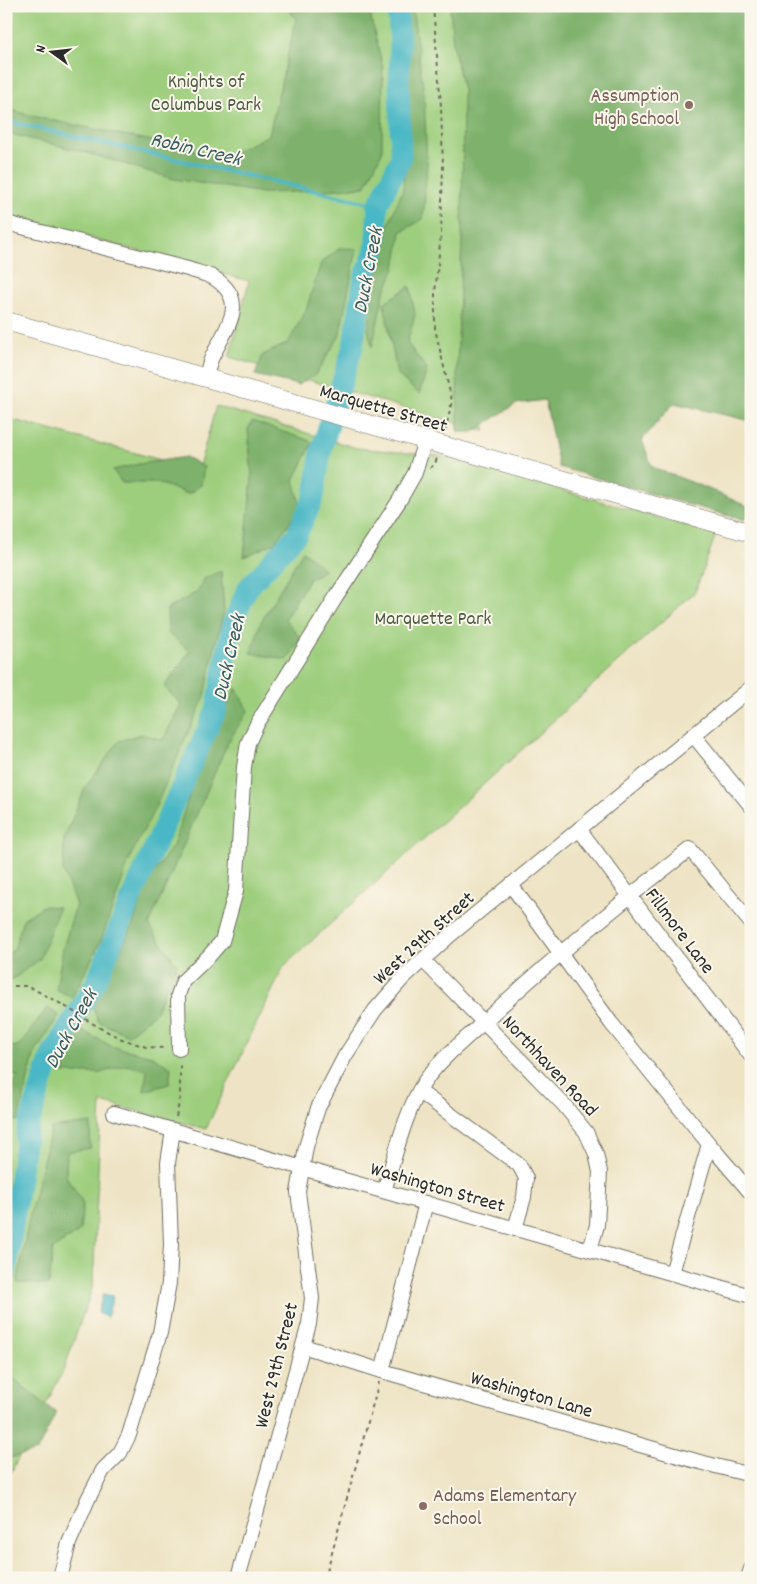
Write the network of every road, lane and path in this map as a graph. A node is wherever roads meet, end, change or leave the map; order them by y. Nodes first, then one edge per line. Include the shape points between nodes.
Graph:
1 (432, 6) edge
2 (6, 223) edge
3 (6, 321) edge
4 (206, 377) junction
5 (417, 437) junction
6 (441, 445) junction
7 (415, 472) junction
8 (751, 533) edge
9 (751, 688) edge
10 (694, 736) junction
11 (751, 806) edge
12 (579, 829) junction
13 (511, 885) junction
14 (630, 896) junction
15 (751, 923) edge
16 (561, 954) junction
17 (423, 960) junction
18 (6, 986) edge
19 (484, 1022) junction
20 (179, 1049) junction
21 (751, 1056) edge
22 (420, 1092) junction
23 (114, 1113) dead end
24 (173, 1130) junction
25 (709, 1144) junction
26 (302, 1168) junction
27 (384, 1191) junction
28 (751, 1192) edge
29 (426, 1203) junction
30 (515, 1228) junction
31 (590, 1250) junction
32 (672, 1273) junction
33 (751, 1296) edge
34 (302, 1346) junction
35 (382, 1371) junction
36 (751, 1475) edge
37 (751, 1569) edge
38 (60, 1578) edge
39 (238, 1578) edge
40 (325, 1578) edge
41 (748, 1578) edge

1 - 6 path via 443,166 435,329 452,401
2 - 4 street via 188,269 213,278 226,288 234,307 232,318 212,357
3 - 4 main road, Marquette Street
4 - 5 main road, Marquette Street
5 - 6 main road, Marquette Street
5 - 7 street
6 - 7 path via 436,464 421,473
6 - 8 main road, Marquette Street
7 - 20 street via 248,743 236,891 222,940 183,981 178,995
9 - 10 street, West 29th Street
10 - 11 street
10 - 12 street, West 29th Street
12 - 13 street, West 29th Street
12 - 14 street, Fillmore Lane
13 - 16 street
13 - 17 street, West 29th Street
14 - 15 street via 690,848
14 - 16 street
14 - 21 street, Fillmore Lane
16 - 19 street
16 - 25 street via 611,1023
17 - 19 street, Northhaven Road
17 - 26 street, West 29th Street via 375,1010 345,1056 318,1108
18 - 20 path via 28,986 122,1039 146,1047
19 - 22 street via 446,1058
19 - 31 street, Northhaven Road via 586,1132 600,1172 597,1225
20 - 24 path via 180,1098
22 - 27 street via 410,1112
22 - 30 street via 519,1165 526,1178
23 - 24 street, Washington Street
24 - 26 street, Washington Street
24 - 38 street via 168,1163 172,1244 160,1333 130,1435 103,1470 88,1499
25 - 28 street
25 - 32 street
26 - 27 street, Washington Street
26 - 34 street, West 29th Street via 298,1192 312,1298
27 - 29 street, Washington Street
29 - 30 street, Washington Street
29 - 35 street
30 - 31 street, Washington Street
31 - 32 street, Washington Street
32 - 33 street, Washington Street
34 - 35 street, Washington Lane
34 - 39 street, West 29th Street
35 - 36 street, Washington Lane
35 - 40 path
37 - 41 street

